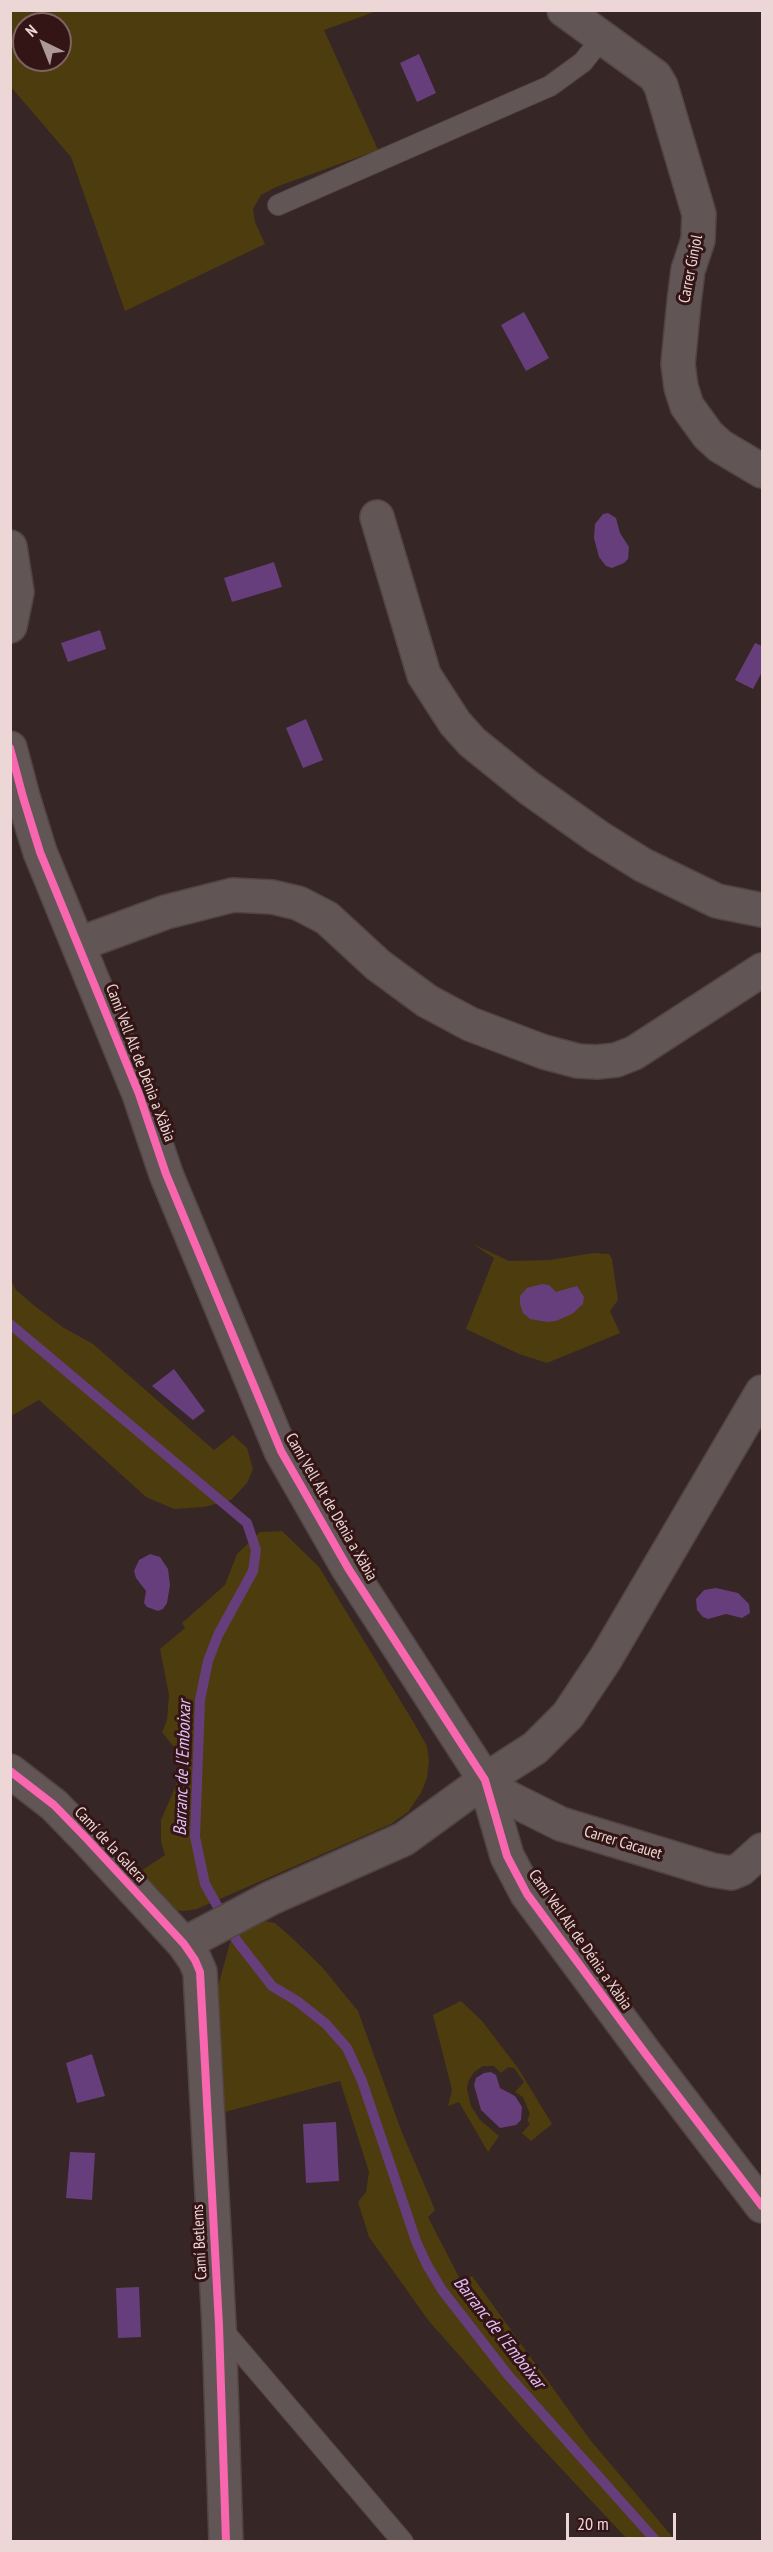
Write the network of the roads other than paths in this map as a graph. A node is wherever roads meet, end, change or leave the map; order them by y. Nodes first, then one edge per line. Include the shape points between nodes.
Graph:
1 (564, 10) edge
2 (601, 39) junction
3 (278, 205) dead end
4 (762, 471) edge
5 (377, 517) dead end
6 (10, 547) edge
7 (10, 626) edge
8 (10, 748) edge
9 (762, 910) edge
10 (79, 944) junction
11 (762, 970) edge
12 (762, 1392) edge
13 (10, 1771) edge
14 (485, 1780) junction
15 (762, 1850) edge
16 (184, 1944) junction
17 (762, 2206) edge
18 (219, 2325) junction
19 (226, 2541) edge
20 (403, 2541) edge

1 - 2 street, Carrer Ginjol
2 - 3 lane via 583,62 550,86
2 - 4 street, Carrer Ginjol via 655,76 661,86 699,214 698,240 688,270 678,364 687,406 720,446
5 - 9 street via 424,675 472,742 529,788 643,865 717,901
6 - 7 street via 17,592
8 - 10 street, Camí Vell Alt de Dénia a Xàbia via 40,852
10 - 11 street via 166,912 233,895 272,897 298,903 327,918 378,965 470,1024 544,1052 597,1062 634,1053
10 - 14 street, Camí Vell Alt de Dénia a Xàbia via 139,1094 166,1174 281,1451 348,1568
12 - 14 street via 606,1658 568,1715 535,1748
13 - 16 street, Camí de la Galera via 54,1805
14 - 15 street, Carrer Cacauet via 507,1797 561,1824 712,1870 731,1873 741,1869
14 - 16 street via 404,1839 271,1898
14 - 17 street, Camí Vell Alt de Dénia a Xàbia via 507,1856 527,1894
16 - 18 street, Camí Betlems via 200,1972
18 - 19 street, Camí Betlems
18 - 20 lane

